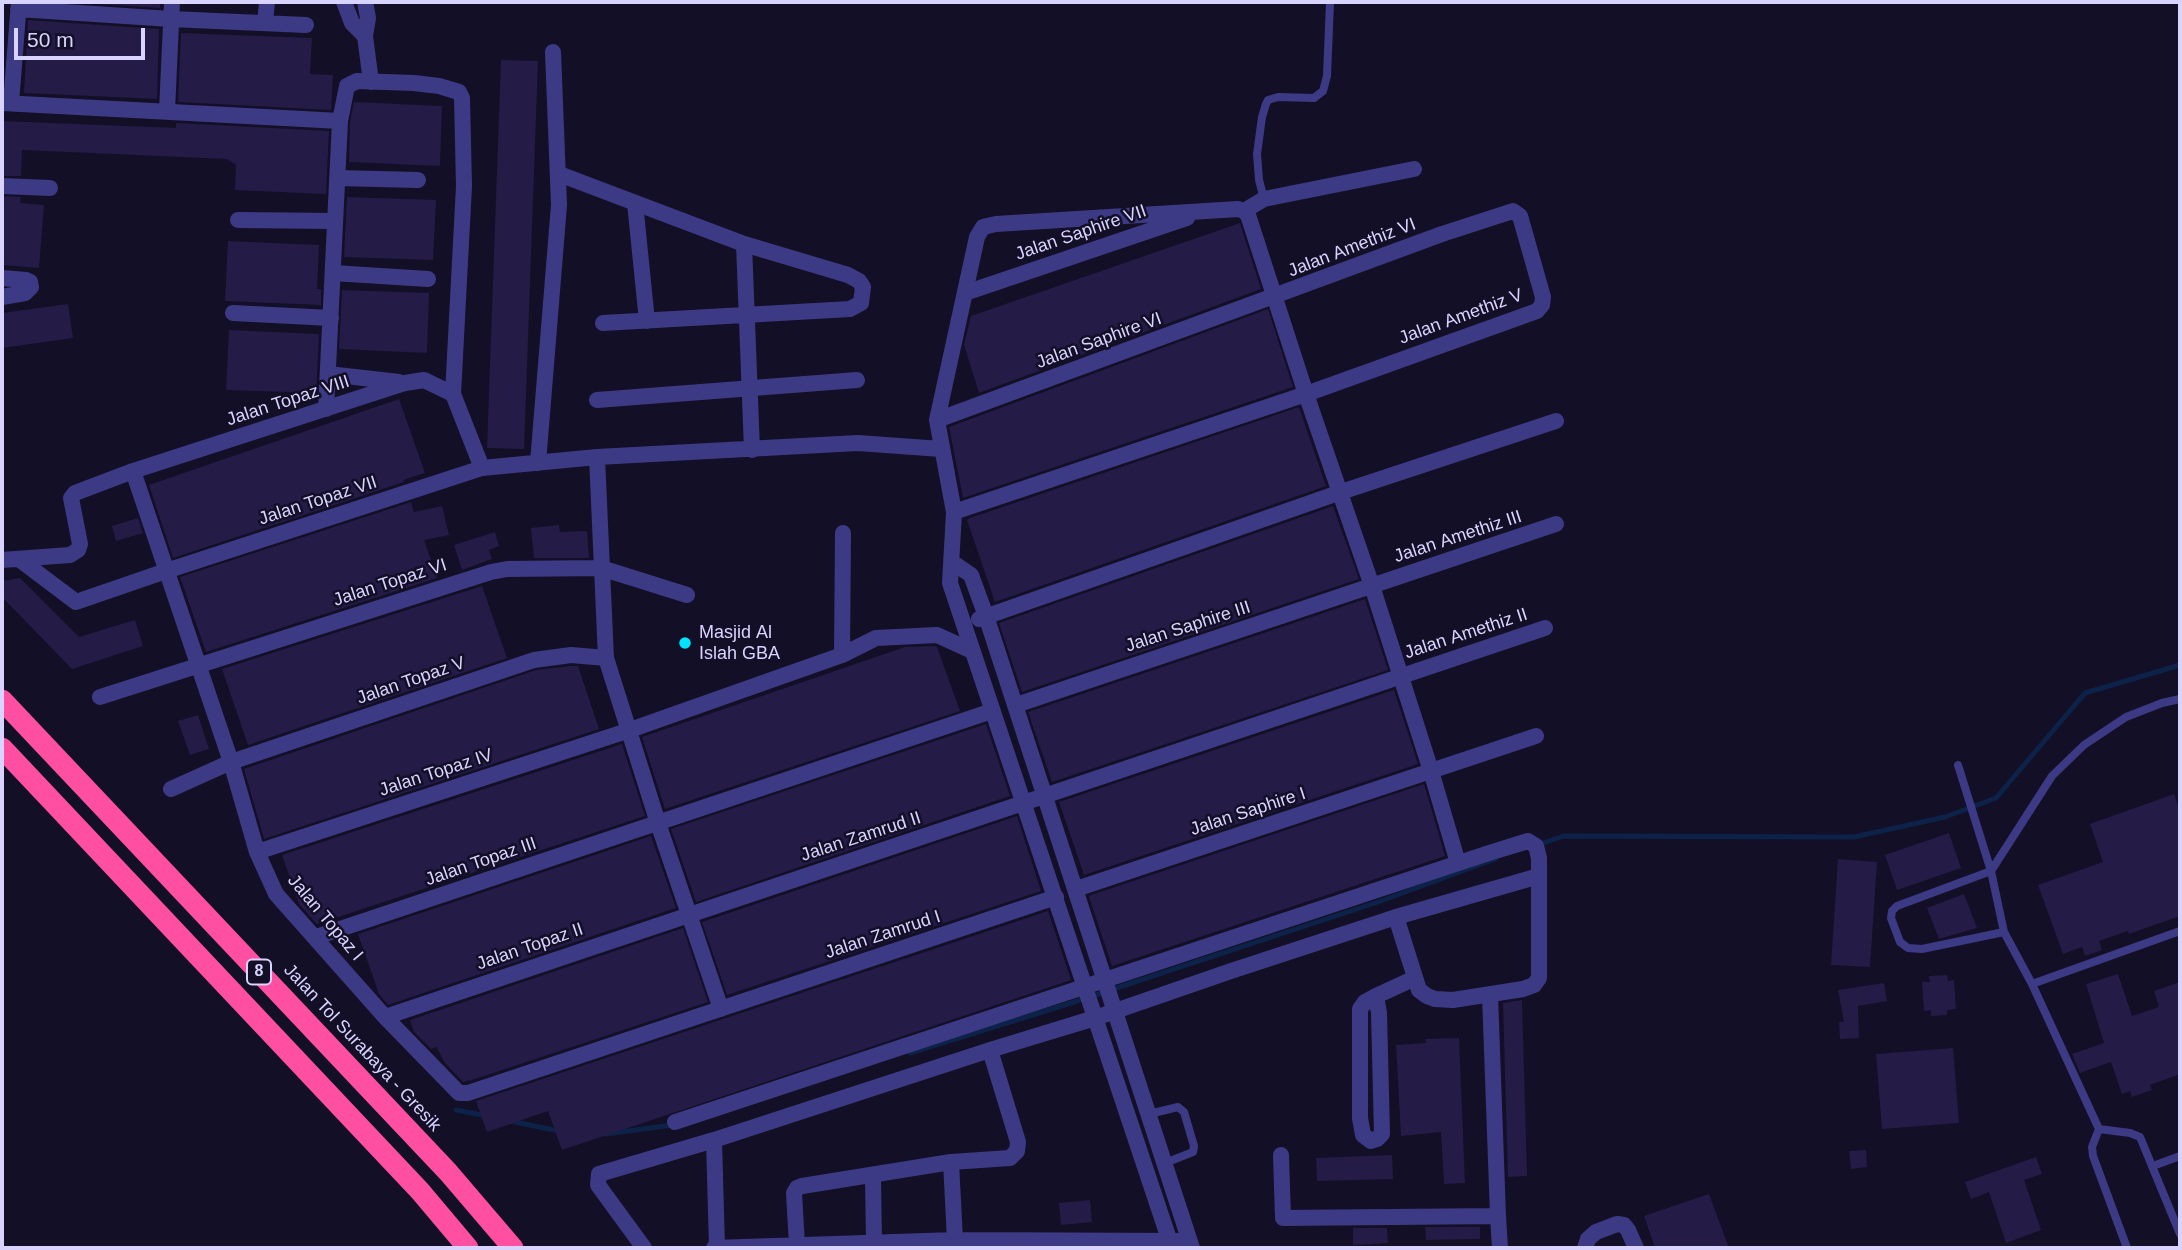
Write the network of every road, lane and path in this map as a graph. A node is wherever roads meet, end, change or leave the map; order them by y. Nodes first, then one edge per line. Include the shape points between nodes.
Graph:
1 (172, 2) edge
2 (267, 2) edge
3 (344, 2) edge
4 (365, 2) edge
5 (1330, 2) edge
6 (19, 5) edge
7 (171, 19) junction
8 (265, 23) junction
9 (306, 24) dead end
10 (365, 36) junction
11 (553, 52) dead end
12 (371, 82) junction
13 (6, 103) edge
14 (167, 111) junction
15 (340, 121) junction
16 (1415, 169) dead end
17 (559, 174) junction
18 (337, 178) junction
19 (418, 180) dead end
20 (2, 186) edge
21 (50, 188) dead end
22 (1264, 199) junction
23 (635, 203) junction
24 (1210, 211) junction
25 (1244, 211) junction
26 (238, 220) dead end
27 (335, 221) junction
28 (1442, 234) joint
29 (744, 244) junction
30 (333, 273) junction
31 (2, 278) edge
32 (428, 279) dead end
33 (965, 293) junction
34 (2, 297) edge
35 (1275, 297) junction
36 (233, 313) dead end
37 (746, 317) junction
38 (331, 318) junction
39 (647, 321) junction
40 (603, 323) dead end
41 (328, 374) junction
42 (857, 380) dead end
43 (405, 383) junction
44 (750, 387) junction
45 (453, 394) junction
46 (1306, 394) junction
47 (597, 400) dead end
48 (326, 409) junction
49 (937, 420) junction
50 (1556, 421) dead end
51 (941, 449) junction
52 (751, 450) junction
53 (597, 457) junction
54 (538, 463) junction
55 (482, 468) junction
56 (133, 471) junction
57 (1341, 492) junction
58 (954, 512) junction
59 (1556, 524) dead end
60 (843, 533) dead end
61 (19, 559) junction
62 (2, 560) edge
63 (952, 562) junction
64 (601, 568) junction
65 (166, 571) junction
66 (1372, 586) junction
67 (687, 595) dead end
68 (986, 616) junction
69 (964, 624) junction
70 (1545, 628) dead end
71 (972, 651) junction
72 (842, 655) junction
73 (606, 658) junction
74 (197, 665) junction
75 (1400, 677) junction
76 (100, 697) dead end
77 (2180, 699) edge
78 (2, 700) edge
79 (1016, 705) junction
80 (992, 710) junction
81 (628, 730) junction
82 (1536, 736) dead end
83 (2, 748) edge
84 (231, 762) junction
85 (1958, 765) dead end
86 (1431, 771) junction
87 (171, 789) dead end
88 (1045, 794) junction
89 (1025, 804) junction
90 (657, 823) junction
91 (257, 852) junction
92 (1458, 863) junction
93 (1991, 872) junction
94 (1539, 876) junction
95 (1076, 889) junction
96 (1056, 897) junction
97 (688, 914) junction
98 (1396, 917) junction
99 (2180, 931) edge
100 (2004, 932) junction
101 (316, 937) junction
102 (1415, 978) junction
103 (2032, 984) junction
104 (1111, 995) junction
105 (1490, 995) junction
106 (1376, 996) junction
107 (1090, 1002) junction
108 (721, 1009) junction
109 (385, 1017) junction
110 (964, 1043) junction
111 (990, 1050) junction
112 (1149, 1114) junction
113 (675, 1122) dead end
114 (2099, 1129) junction
115 (714, 1140) junction
116 (1281, 1154) dead end
117 (2180, 1156) edge
118 (951, 1163) junction
119 (1165, 1163) junction
120 (2153, 1166) junction
121 (873, 1176) junction
122 (1498, 1216) junction
123 (2180, 1234) edge
124 (955, 1240) junction
125 (874, 1244) junction
126 (1191, 1244) edge
127 (797, 1245) junction
128 (1171, 1245) edge
129 (468, 1248) edge
130 (513, 1248) edge
131 (644, 1248) edge
132 (716, 1248) edge
133 (1500, 1248) edge
134 (1585, 1248) edge
135 (1636, 1248) edge
136 (2127, 1248) edge

1 - 7 street
2 - 8 street
3 - 10 street via 352,23
4 - 10 street
5 - 22 lane via 1323,91 1314,98 1278,97 1266,104 1256,154
6 - 7 street
6 - 13 street
7 - 8 street
7 - 14 street
8 - 9 street
10 - 12 street
11 - 17 street
12 - 15 street via 347,86
12 - 45 street via 439,86 459,92 462,98 464,186
13 - 14 street
14 - 15 street
15 - 18 street
16 - 22 street
17 - 23 street
17 - 54 street
18 - 19 street
18 - 27 street
20 - 21 street
22 - 25 street
23 - 29 street
23 - 39 street
24 - 25 street
24 - 33 street, Jalan Saphire VII
24 - 33 street via 983,228
25 - 35 street
26 - 27 street
27 - 30 street
28 - 35 street, Jalan Amethiz VI
28 - 46 street, Jalan Amethiz V via 1518,212 1542,305 1537,311
29 - 37 street
29 - 37 street via 848,275 859,281 863,292 861,303 850,309
30 - 32 street
30 - 38 street
31 - 34 street via 26,280 31,287 25,293
33 - 49 street
35 - 46 street
35 - 49 street, Jalan Saphire VI
36 - 38 street
37 - 39 street
37 - 44 street
38 - 41 street
39 - 40 street
41 - 43 street
41 - 48 street
42 - 44 street
43 - 45 street, Jalan Topaz VIII via 424,380
43 - 48 street, Jalan Topaz VIII
44 - 47 street
44 - 52 street
45 - 55 street
46 - 57 street
46 - 58 street
48 - 56 street, Jalan Topaz VIII
49 - 51 street
50 - 57 street
51 - 52 street, Jalan Topaz VII via 858,443
51 - 58 street
52 - 53 street, Jalan Topaz VII
53 - 54 street, Jalan Topaz VII
53 - 64 street
54 - 55 street, Jalan Topaz VII
55 - 65 street, Jalan Topaz VII
56 - 61 street, Jalan Topaz VIII via 71,498 78,550 70,555
56 - 65 street, Jalan Topaz I
57 - 66 street
57 - 68 street
58 - 63 street
59 - 66 street, Jalan Amethiz III
60 - 72 street
61 - 62 street
61 - 65 street, Jalan Topaz VII via 76,602
63 - 68 street via 971,575
63 - 69 street via 950,583
64 - 67 street, Jalan Topaz VI
64 - 73 street
64 - 74 street, Jalan Topaz VI via 491,572
65 - 74 street, Jalan Topaz I
66 - 75 street
66 - 79 street, Jalan Saphire III
68 - 69 street
68 - 79 street
69 - 71 street
70 - 75 street, Jalan Amethiz II
71 - 72 street, Jalan Topaz IV via 937,635 876,638
71 - 80 street
72 - 81 street, Jalan Topaz IV
73 - 81 street
73 - 84 street, Jalan Topaz V via 571,655 534,660
74 - 76 street, Jalan Topaz VI
74 - 84 street, Jalan Topaz I
75 - 86 street
75 - 88 street, Jalan Amethiz II
77 - 93 lane via 2126,717 2084,745 2052,776
78 - 130 highway, Jalan Tol Surabaya - Gresik / 8 via 438,1162
79 - 88 street
80 - 89 street
80 - 90 street, Jalan Topaz III
81 - 90 street
81 - 91 street, Jalan Topaz IV
82 - 86 street, Jalan Saphire I
83 - 129 highway, 8 via 411,1181
84 - 87 street, Jalan Topaz V
84 - 91 street, Jalan Topaz I
85 - 93 lane
86 - 92 street
86 - 95 street, Jalan Saphire I
88 - 89 street, Jalan Zamrud II
88 - 95 street
89 - 96 street
89 - 97 street, Jalan Zamrud II
90 - 97 street
90 - 101 street, Jalan Topaz III
91 - 101 street, Jalan Topaz I via 276,894
92 - 94 street via 1528,841 1536,847
92 - 104 street
93 - 100 lane
93 - 100 lane via 1897,906 1891,918 1900,942 1908,948
94 - 98 street
94 - 105 street via 1537,982
95 - 104 street
96 - 107 street
96 - 108 street, Jalan Zamrud I
97 - 108 street
97 - 109 street, Jalan Topaz II
98 - 102 street
98 - 104 street via 1231,971
99 - 103 lane
100 - 103 lane
101 - 109 street, Jalan Topaz I
102 - 105 street via 1419,990 1435,999
102 - 106 street
103 - 114 lane
104 - 107 street
104 - 107 street
104 - 112 street
105 - 122 street
106 - 106 street via 1382,1133 1371,1141 1363,1135 1360,1118 1359,1034 1360,1009
107 - 110 street
107 - 111 street
107 - 128 street
108 - 109 street, Jalan Topaz I via 468,1093 452,1087
110 - 111 street
110 - 113 street
110 - 115 street
111 - 118 street via 1017,1151 1010,1158
112 - 119 street
112 - 119 lane via 1178,1107 1184,1111 1193,1152
114 - 120 lane via 2140,1137
114 - 136 lane via 2093,1156
115 - 131 street via 599,1174 598,1185
115 - 132 street
116 - 122 street via 1283,1219
117 - 120 lane
118 - 121 street
118 - 124 street
119 - 126 street
120 - 123 lane
121 - 125 street
121 - 127 street via 797,1188
122 - 133 street
124 - 125 street
124 - 128 street
125 - 127 street
126 - 128 street
127 - 132 street
134 - 135 street via 1596,1232 1616,1224 1629,1230

